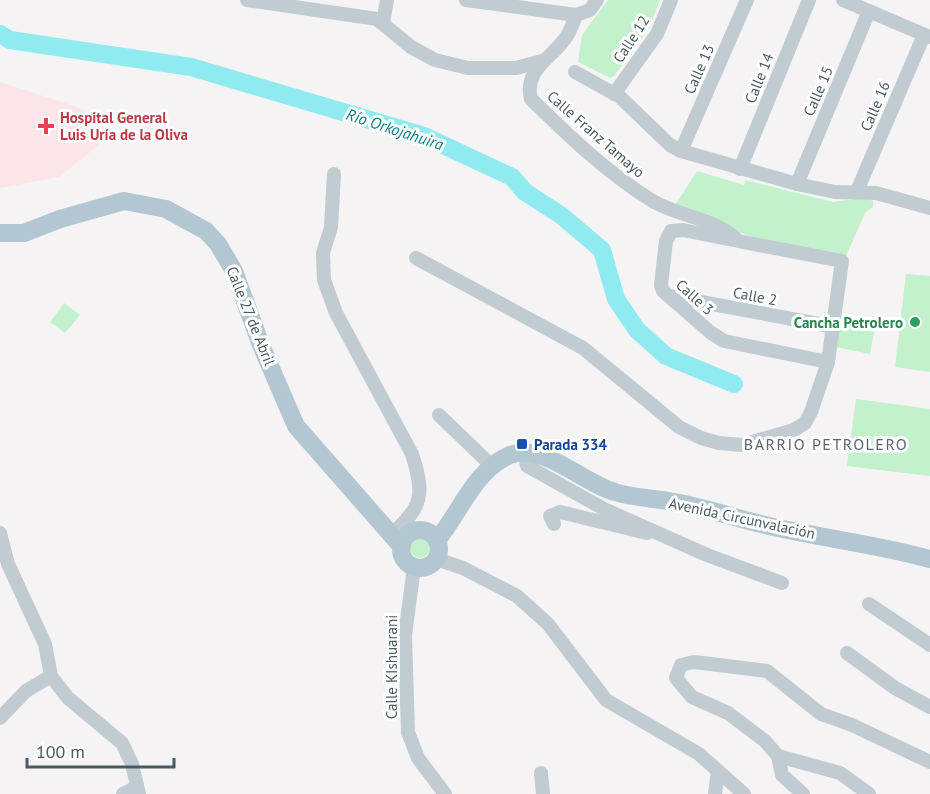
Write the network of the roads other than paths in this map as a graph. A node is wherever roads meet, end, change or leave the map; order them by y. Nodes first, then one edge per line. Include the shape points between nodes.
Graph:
1 (247, 0) edge
2 (387, 0) edge
3 (466, 0) edge
4 (597, 0) edge
5 (671, 0) edge
6 (747, 0) edge
7 (809, 0) edge
8 (843, 0) edge
9 (869, 11) junction
10 (576, 15) junction
11 (383, 22) junction
12 (927, 36) edge
13 (542, 61) junction
14 (575, 72) dead end
15 (614, 94) junction
16 (681, 151) junction
17 (740, 169) junction
18 (334, 174) dead end
19 (797, 184) junction
20 (857, 191) junction
21 (930, 208) edge
22 (0, 233) edge
23 (738, 241) junction
24 (416, 258) dead end
25 (669, 296) junction
26 (835, 327) junction
27 (828, 362) junction
28 (439, 415) dead end
29 (526, 460) junction
30 (495, 465) junction
31 (554, 524) dead end
32 (0, 532) edge
33 (666, 536) junction
34 (437, 540) junction
35 (396, 541) junction
36 (436, 559) junction
37 (930, 559) edge
38 (4, 567) edge
39 (414, 567) junction
40 (783, 583) dead end
41 (869, 604) dead end
42 (930, 645) edge
43 (847, 652) dead end
44 (51, 676) junction
45 (930, 707) edge
46 (0, 718) edge
47 (778, 756) junction
48 (930, 762) edge
49 (717, 771) junction
50 (541, 773) dead end
51 (138, 791) edge
52 (123, 794) edge
53 (445, 794) edge
54 (543, 794) edge
55 (715, 794) edge
56 (744, 794) edge
57 (803, 794) edge
58 (869, 794) edge

1 - 11 street
2 - 11 street
3 - 10 street
4 - 10 street via 590,10
5 - 15 street, Calle 12 via 657,34
6 - 16 street, Calle 13
7 - 17 street, Calle 14
8 - 9 street
9 - 12 street
9 - 19 street, Calle 15
10 - 13 street via 566,38
11 - 13 street via 398,37 435,60 486,69 516,68
12 - 20 street, Calle 16
13 - 23 street, Calle Franz Tamayo via 529,83 531,99 565,132 653,201 729,232
14 - 15 street
15 - 16 street
16 - 17 street
17 - 19 street
18 - 35 street via 331,227 323,254 324,280 336,313 418,472 415,512
19 - 20 street via 835,192
20 - 21 street
22 - 35 main road, Calle 27 de Abril via 24,233 124,201 166,209 206,231 234,271 296,426
23 - 25 street, Calle 3 via 671,231 666,241 661,285
23 - 26 street, Calle Franz Tamayo via 842,261
24 - 27 street via 583,348 679,427 719,443 742,445 760,441 805,423
25 - 26 street, Calle 2
25 - 27 street, Calle 3 via 724,341
26 - 27 street
28 - 30 street
29 - 30 main road, Avenida Circunvalación
29 - 33 street via 606,510
29 - 37 main road, Avenida Circunvalación via 560,465 611,491 630,496 671,501 767,526
30 - 34 main road via 469,493
31 - 33 street via 550,516 560,513
32 - 38 street
33 - 40 street
34 - 35 main road via 428,532 417,531
34 - 36 main road
35 - 39 main road
36 - 39 main road via 426,567
36 - 49 street via 463,568 517,596 548,624 606,700 684,745
38 - 44 street via 45,644
39 - 53 street, Calle KIshuarani via 405,635 408,732 418,759
41 - 42 street
43 - 45 street via 895,688
44 - 46 street via 26,691
44 - 51 street via 68,698 122,743
47 - 48 street via 728,713 682,689 676,678 681,665 694,662 767,670 821,714
47 - 57 street via 782,775
47 - 58 street via 840,773
49 - 55 street
49 - 56 street
50 - 54 street
51 - 52 street

